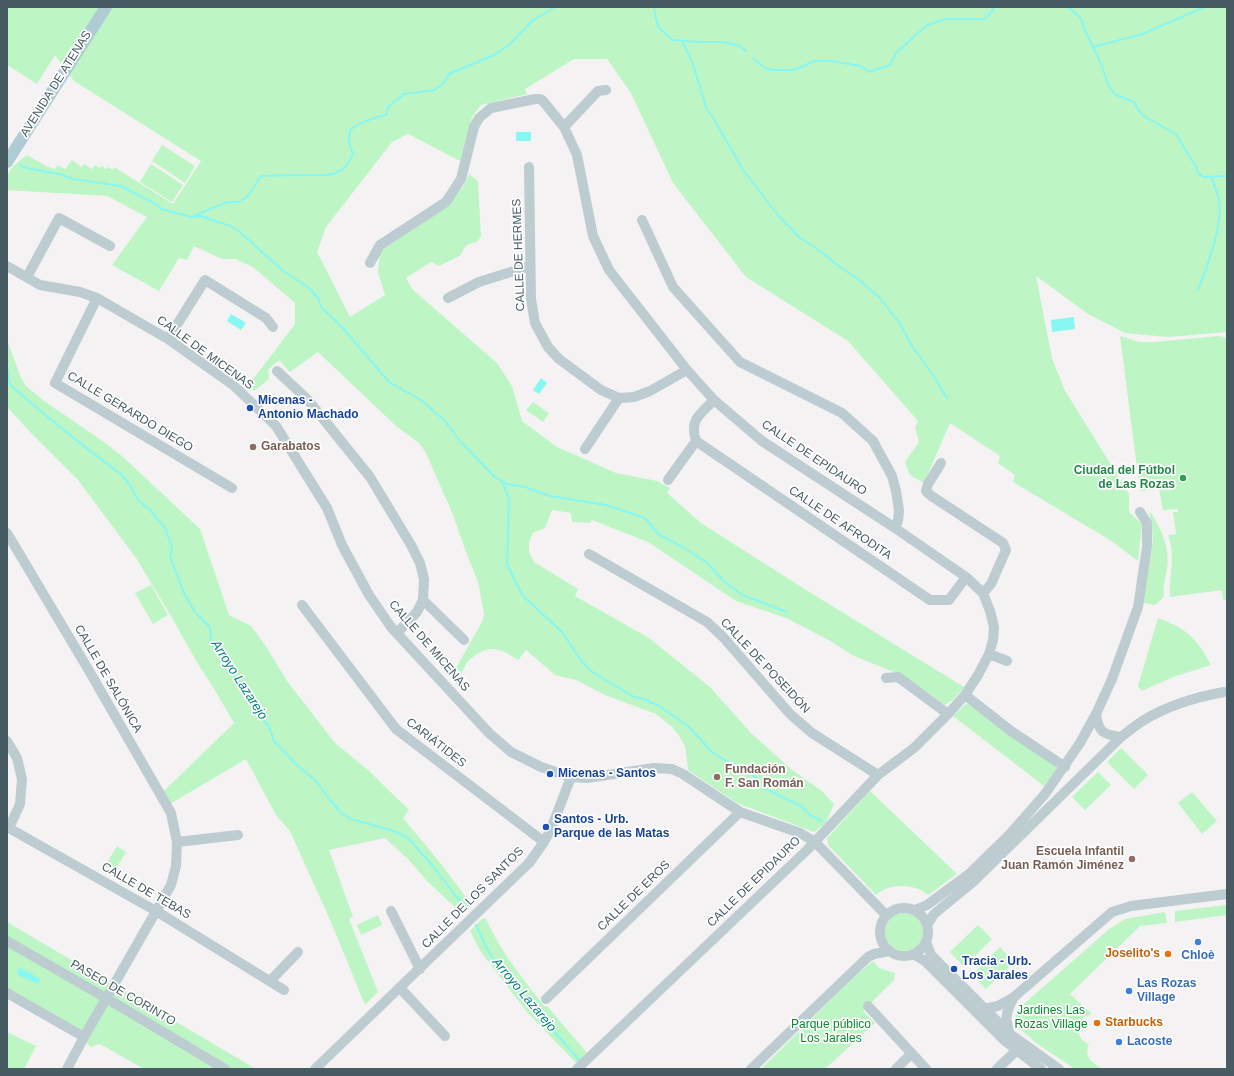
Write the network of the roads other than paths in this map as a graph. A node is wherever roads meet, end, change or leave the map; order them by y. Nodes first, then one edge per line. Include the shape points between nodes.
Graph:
1 (97, 7) edge
2 (106, 7) edge
3 (606, 90) dead end
4 (564, 127) junction
5 (7, 146) edge
6 (7, 162) edge
7 (530, 167) dead end
8 (642, 220) dead end
9 (110, 246) dead end
10 (370, 263) dead end
11 (7, 266) edge
12 (530, 266) junction
13 (27, 277) junction
14 (97, 298) junction
15 (448, 298) dead end
16 (273, 327) dead end
17 (168, 339) junction
18 (687, 370) junction
19 (277, 371) dead end
20 (619, 398) junction
21 (714, 400) junction
22 (696, 441) junction
23 (585, 449) dead end
24 (941, 463) dead end
25 (668, 480) dead end
26 (232, 488) dead end
27 (1140, 512) dead end
28 (895, 528) junction
29 (7, 533) edge
30 (589, 554) dead end
31 (966, 577) junction
32 (983, 593) junction
33 (423, 600) junction
34 (302, 605) dead end
35 (397, 633) junction
36 (464, 640) dead end
37 (989, 654) junction
38 (1007, 661) dead end
39 (886, 678) dead end
40 (1224, 692) dead end
41 (965, 695) junction
42 (948, 714) junction
43 (1096, 714) junction
44 (1121, 737) junction
45 (7, 741) edge
46 (1065, 767) junction
47 (878, 776) junction
48 (570, 777) junction
49 (1045, 794) junction
50 (1054, 803) junction
51 (740, 812) junction
52 (8, 827) edge
53 (238, 835) dead end
54 (177, 842) junction
55 (544, 842) junction
56 (815, 842) junction
57 (1227, 894) edge
58 (915, 910) junction
59 (156, 911) junction
60 (391, 911) dead end
61 (886, 915) junction
62 (927, 925) junction
63 (7, 941) edge
64 (926, 942) junction
65 (889, 951) junction
66 (298, 952) dead end
67 (913, 954) junction
68 (420, 969) junction
69 (270, 981) junction
70 (400, 988) junction
71 (284, 990) dead end
72 (7, 993) edge
73 (1014, 997) junction
74 (106, 998) junction
75 (546, 998) dead end
76 (868, 1006) dead end
77 (984, 1009) junction
78 (1010, 1034) junction
79 (445, 1036) dead end
80 (84, 1037) junction
81 (1016, 1051) junction
82 (911, 1054) junction
83 (67, 1069) edge
84 (224, 1069) edge
85 (315, 1069) edge
86 (577, 1069) edge
87 (751, 1069) edge
88 (896, 1069) edge
89 (926, 1069) edge
90 (997, 1069) edge
91 (1041, 1069) edge
92 (1059, 1069) edge

1 - 5 main road, AVENIDA DE ATENAS
2 - 6 main road, AVENIDA DE ATENAS
3 - 4 street via 598,91
4 - 10 street, CALLE DE EPIDAURO via 540,99 491,108 479,118 474,127 461,179 446,202 380,245
4 - 18 street, CALLE DE EPIDAURO via 577,155 593,236 609,270
7 - 12 street, CALLE DE HERMES
8 - 28 street via 674,287 740,362 842,413 873,441 892,476 896,491 899,510
9 - 13 street via 59,218
11 - 13 street, CALLE DE MICENAS
12 - 15 street via 479,282
12 - 20 street, CALLE DE HERMES via 535,324 548,347 559,359 595,385
13 - 14 street, CALLE DE MICENAS via 40,285 80,292
14 - 17 street, CALLE DE MICENAS
14 - 26 street, CALLE GERARDO DIEGO via 55,383
16 - 17 street via 266,318 205,280
17 - 35 street, CALLE DE MICENAS via 233,386 276,426 327,508 342,545 368,595
18 - 20 street via 650,391 634,397
18 - 21 street, CALLE DE EPIDAURO
19 - 33 street via 308,400 370,477 420,563 424,579
20 - 23 street
21 - 22 street via 695,421 693,432
21 - 28 street, CALLE DE EPIDAURO via 762,441
22 - 25 street
22 - 31 street, CALLE DE AFRODITA via 930,600 949,600
24 - 32 street via 926,491 1002,543 1006,550 991,584
27 - 43 street via 1147,523 1147,547 1138,607 1112,679
28 - 31 street, CALLE DE EPIDAURO
29 - 54 street, CALLE DE SALÓNICA via 170,813
30 - 47 street, CALLE DE POSEIDÓN via 707,622 790,714 812,733
31 - 32 street, CALLE DE EPIDAURO
32 - 37 street, CALLE DE EPIDAURO via 994,627
33 - 35 street via 417,612
33 - 36 street
34 - 55 street, CARIÁTIDES via 396,730
35 - 48 street, CALLE DE MICENAS via 489,733 511,752 541,767
37 - 38 street
37 - 41 street, CALLE DE EPIDAURO
39 - 42 street via 898,677
40 - 44 street via 1171,706
41 - 42 street, CALLE DE EPIDAURO
41 - 46 street via 1011,731
42 - 47 street, CALLE DE EPIDAURO via 914,748
43 - 44 street via 1101,731
43 - 46 street
44 - 50 street
45 - 52 street via 17,758 22,779 20,804
46 - 49 street
47 - 56 street, CALLE DE EPIDAURO
48 - 51 street, CALLE DE MICENAS via 587,778 654,768 672,769 690,778
48 - 55 street, CALLE DE LOS SANTOS
49 - 50 street via 1050,802
49 - 58 street via 1010,834 969,874 927,905
50 - 62 street via 973,882 934,914
51 - 56 street, CALLE DE MICENAS via 800,833
51 - 75 street, CALLE DE EROS
52 - 59 street, CALLE DE TEBAS
53 - 54 street
54 - 59 street, CALLE DE SALÓNICA via 176,866 170,885
55 - 68 street, CALLE DE LOS SANTOS via 529,863
56 - 61 street, CALLE DE MICENAS
56 - 86 street, CALLE DE EPIDAURO
57 - 73 street via 1131,906 1112,912
58 - 61 street via 900,908
58 - 62 street
59 - 69 street, CALLE DE TEBAS
59 - 74 street, CALLE DE SALÓNICA
60 - 68 street, CALLE DE LOS SANTOS
61 - 65 street via 882,920 879,934
62 - 64 street
63 - 74 street, PASEO DE CORINTO
64 - 67 street
64 - 77 street via 931,955
65 - 67 street via 901,956
65 - 87 street via 868,957
66 - 69 street
67 - 81 street via 925,961
68 - 70 street, CALLE DE LOS SANTOS
69 - 71 street, CALLE DE TEBAS
70 - 79 street
70 - 85 street, CALLE DE LOS SANTOS
72 - 80 street
73 - 77 street via 998,1006
73 - 78 street via 1007,1011 1006,1022
74 - 80 street, CALLE DE SALÓNICA
74 - 84 street, PASEO DE CORINTO
76 - 82 street
77 - 78 street
78 - 92 street
80 - 83 street, CALLE DE SALÓNICA
81 - 90 street
81 - 91 street
82 - 88 street
82 - 89 street

